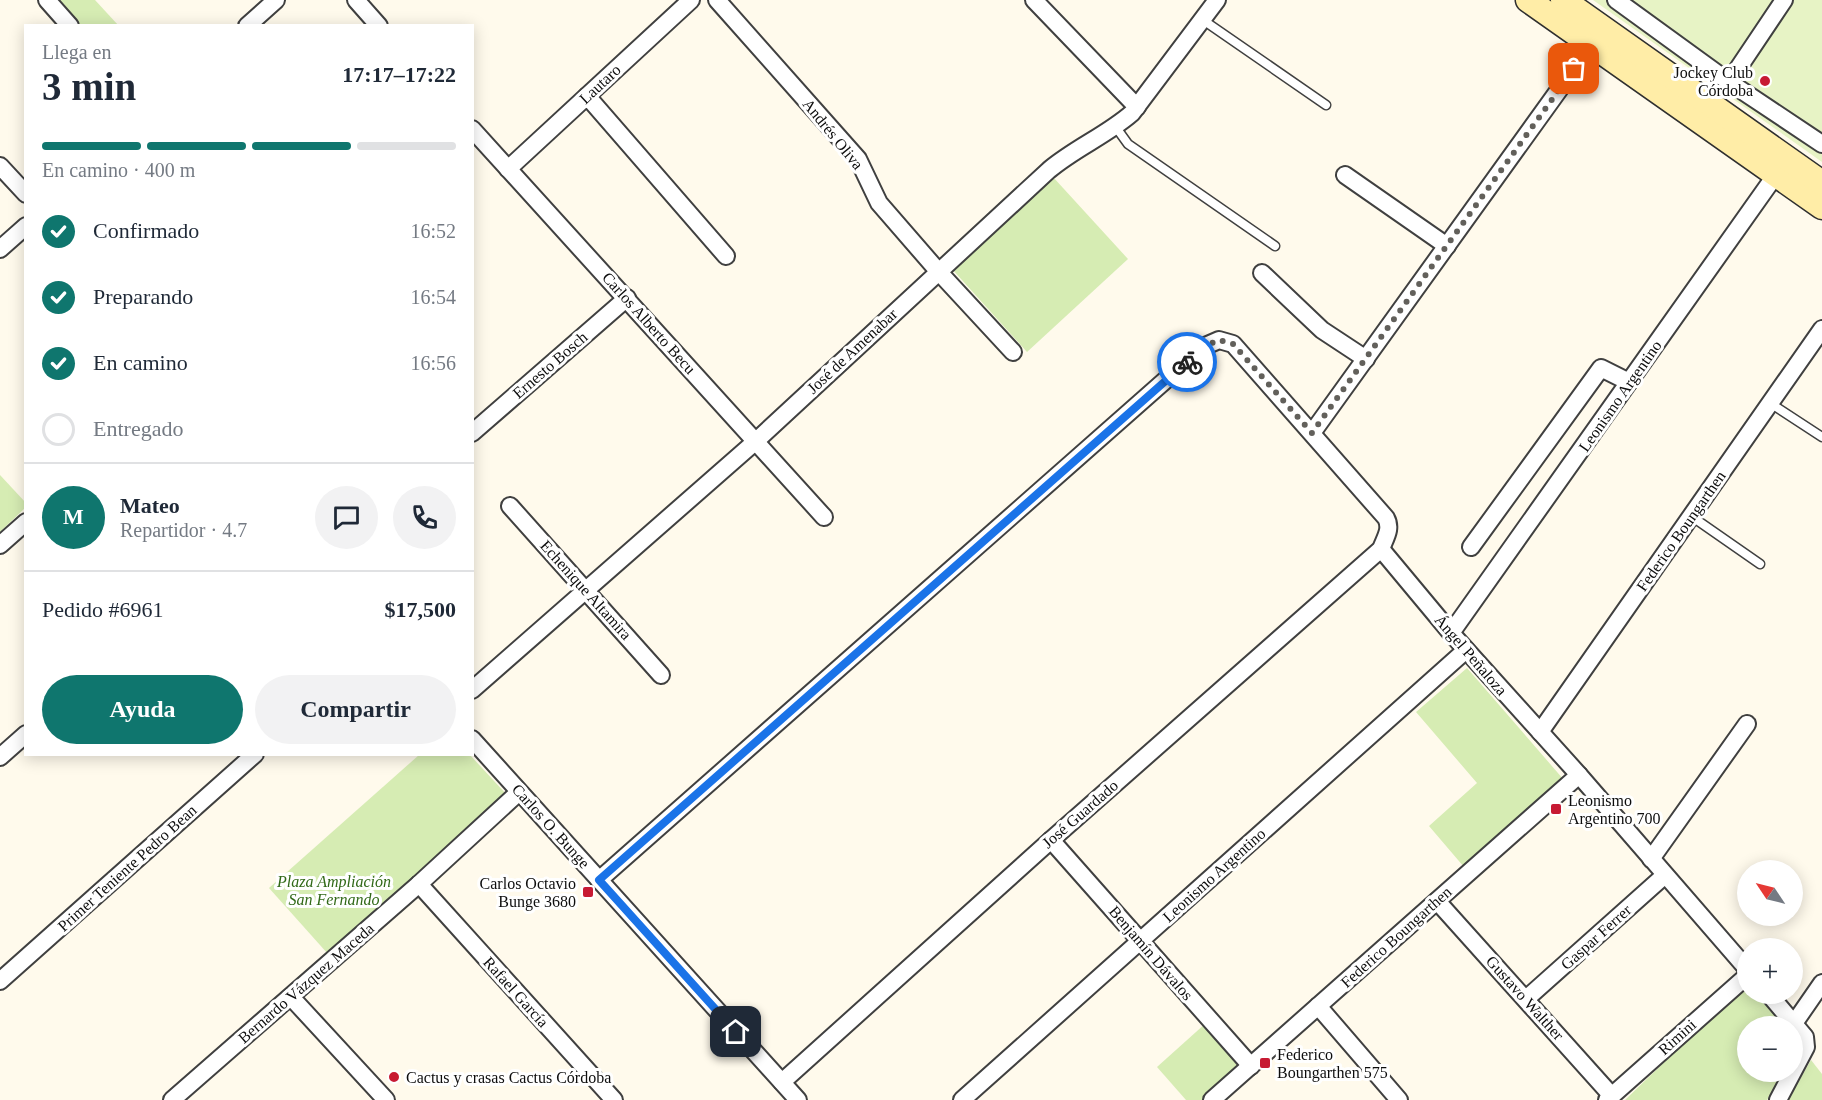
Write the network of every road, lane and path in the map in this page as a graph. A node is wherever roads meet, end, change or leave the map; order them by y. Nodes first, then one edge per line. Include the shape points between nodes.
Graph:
1 (47, 0) edge
2 (276, 0) edge
3 (356, 0) edge
4 (691, 0) edge
5 (717, 0) edge
6 (1034, 0) edge
7 (1217, 0) edge
8 (1528, 0) edge
9 (1563, 0) edge
10 (1616, 0) edge
11 (1784, 0) edge
12 (1203, 20) junction
13 (68, 24) edge
14 (249, 24) edge
15 (377, 24) edge
16 (1598, 37) junction
17 (1729, 82) junction
18 (587, 96) junction
19 (1326, 105) dead end
20 (1137, 107) junction
21 (1115, 126) junction
22 (474, 131) edge
23 (1822, 144) edge
24 (0, 166) edge
25 (1782, 166) junction
26 (508, 169) junction
27 (1345, 175) dead end
28 (1822, 183) edge
29 (24, 192) edge
30 (1822, 207) edge
31 (24, 231) edge
32 (1275, 246) dead end
33 (1447, 246) junction
34 (0, 249) edge
35 (726, 256) dead end
36 (938, 271) junction
37 (1263, 273) dead end
38 (627, 298) junction
39 (1822, 329) edge
40 (1013, 352) dead end
41 (1366, 359) junction
42 (1629, 382) junction
43 (1770, 403) junction
44 (474, 431) edge
45 (1312, 433) junction
46 (1822, 437) edge
47 (756, 441) junction
48 (510, 506) dead end
49 (1691, 516) junction
50 (824, 517) dead end
51 (24, 524) edge
52 (0, 545) edge
53 (1471, 548) dead end
54 (1381, 549) junction
55 (1760, 564) dead end
56 (588, 591) junction
57 (1451, 633) junction
58 (1466, 650) junction
59 (661, 675) dead end
60 (474, 688) edge
61 (1747, 724) dead end
62 (1540, 732) junction
63 (24, 736) edge
64 (474, 741) edge
65 (253, 756) edge
66 (0, 757) edge
67 (1579, 775) junction
68 (519, 792) junction
69 (1051, 840) junction
70 (1652, 859) junction
71 (1665, 875) junction
72 (599, 880) junction
73 (419, 884) junction
74 (1437, 901) junction
75 (1140, 941) junction
76 (1737, 959) edge
77 (0, 981) edge
78 (1737, 982) edge
79 (1822, 983) edge
80 (291, 997) junction
81 (1526, 999) junction
82 (1778, 1004) edge
83 (1318, 1006) junction
84 (1789, 1016) edge
85 (1799, 1016) edge
86 (1803, 1034) edge
87 (1803, 1053) edge
88 (1251, 1066) junction
89 (782, 1082) junction
90 (1788, 1082) edge
91 (1609, 1098) edge
92 (172, 1100) edge
93 (386, 1100) edge
94 (614, 1100) edge
95 (798, 1100) edge
96 (962, 1100) edge
97 (1212, 1100) edge
98 (1399, 1100) edge
99 (1778, 1100) edge

1 - 13 street
2 - 14 street
3 - 15 street
4 - 18 street, Lautaro
5 - 36 street, Andrés Oliva via 858,159 879,203
6 - 20 street
7 - 12 street, José de Amenabar
8 - 16 main road
9 - 16 main road
10 - 17 street
11 - 17 street
12 - 19 lane
12 - 20 street, José de Amenabar
16 - 25 main road
16 - 33 street
17 - 23 street
18 - 26 street, Lautaro
18 - 35 street
20 - 21 street, José de Amenabar
21 - 32 lane via 1128,144
21 - 36 street, José de Amenabar via 1068,154
22 - 26 street, Carlos Alberto Becu
24 - 29 street
25 - 28 main road
25 - 30 main road
25 - 42 street, Leonismo Argentino
26 - 38 street, Carlos Alberto Becu
27 - 33 street
31 - 34 street
33 - 41 street
36 - 40 street, Andrés Oliva
36 - 47 street, José de Amenabar
37 - 41 street via 1322,330
38 - 44 street, Ernesto Bosch
38 - 47 street, Carlos Alberto Becu
39 - 43 street, Federico Boungarthen
41 - 45 street
42 - 53 street via 1600,368
42 - 57 street, Leonismo Argentino
43 - 46 lane
43 - 49 street, Federico Boungarthen
45 - 54 street via 1386,518 1389,530
45 - 72 street via 1233,344 1219,340 1203,347
47 - 50 street, Carlos Alberto Becu
47 - 56 street, José de Amenabar
48 - 56 street, Echenique Altamira
49 - 55 lane
49 - 62 street, Federico Boungarthen
51 - 52 street
54 - 57 street, Ángel Peñaloza
54 - 69 street, José Guardado
56 - 59 street, Echenique Altamira
56 - 60 street, José de Amenabar
57 - 58 street, Ángel Peñaloza
58 - 62 street, Ángel Peñaloza
58 - 75 street, Leonismo Argentino
61 - 70 street
62 - 67 street, Ángel Peñaloza
63 - 66 street
64 - 68 street, Carlos O. Bunge
65 - 77 street, Primer Teniente Pedro Bean
67 - 70 street, Ángel Peñaloza
67 - 74 street, Federico Boungarthen
68 - 72 street, Carlos O. Bunge
68 - 73 street, Bernardo Vázquez Maceda
69 - 75 street, Benjamín Dávalos
69 - 89 street, José Guardado
70 - 71 street, Ángel Peñaloza
71 - 76 street, Ángel Peñaloza
71 - 81 street, Gaspar Ferrer
72 - 89 street, Carlos O. Bunge
73 - 80 street, Bernardo Vázquez Maceda
73 - 94 street, Rafael García
74 - 81 street, Gustavo Walther
74 - 83 street, Federico Boungarthen
75 - 88 street, Benjamín Dávalos
75 - 96 street, Leonismo Argentino
78 - 91 street, Rimini
79 - 85 street
80 - 92 street, Bernardo Vázquez Maceda
80 - 93 street
81 - 91 street, Gustavo Walther
82 - 84 street
83 - 88 street, Federico Boungarthen
83 - 98 street
86 - 87 street
88 - 97 street, Federico Boungarthen
89 - 95 street, Carlos O. Bunge
90 - 99 street

